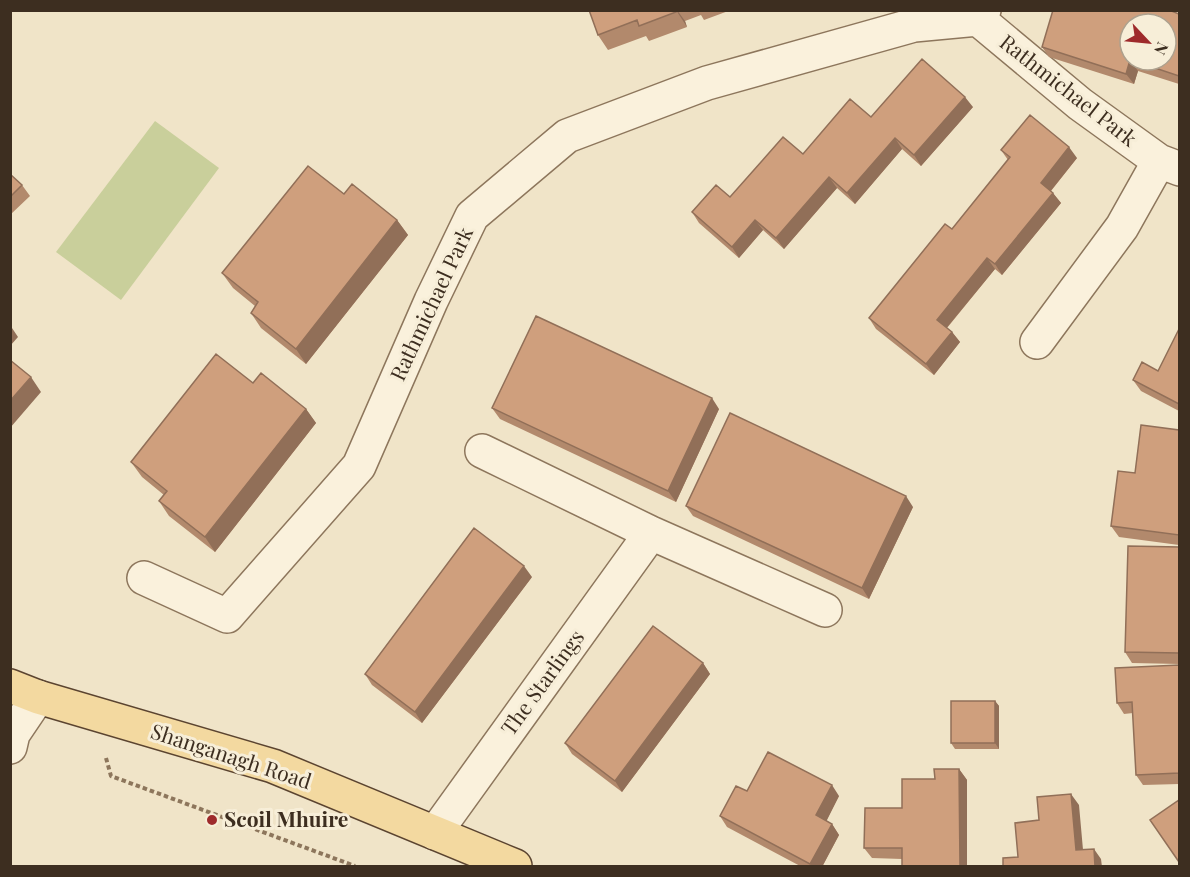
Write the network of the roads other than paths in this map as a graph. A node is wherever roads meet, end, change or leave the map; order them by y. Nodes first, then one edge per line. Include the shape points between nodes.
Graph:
1 (981, 15) edge
2 (1169, 165) edge
3 (1037, 342) dead end
4 (482, 451) dead end
5 (651, 533) junction
6 (144, 578) dead end
7 (825, 610) dead end
8 (24, 691) edge
9 (10, 747) edge
10 (435, 833) junction
11 (515, 867) edge

1 - 2 street, Rathmichael Park via 1080,104
1 - 6 street, Rathmichael Park via 914,25 707,83 567,136 472,216 359,466 227,616
2 - 3 street, Rathmichael Park
4 - 5 street
5 - 7 street
5 - 10 street, The Starlings
8 - 9 street
8 - 10 main road, Shanganagh Road via 273,766
10 - 11 main road, Shanganagh Road

